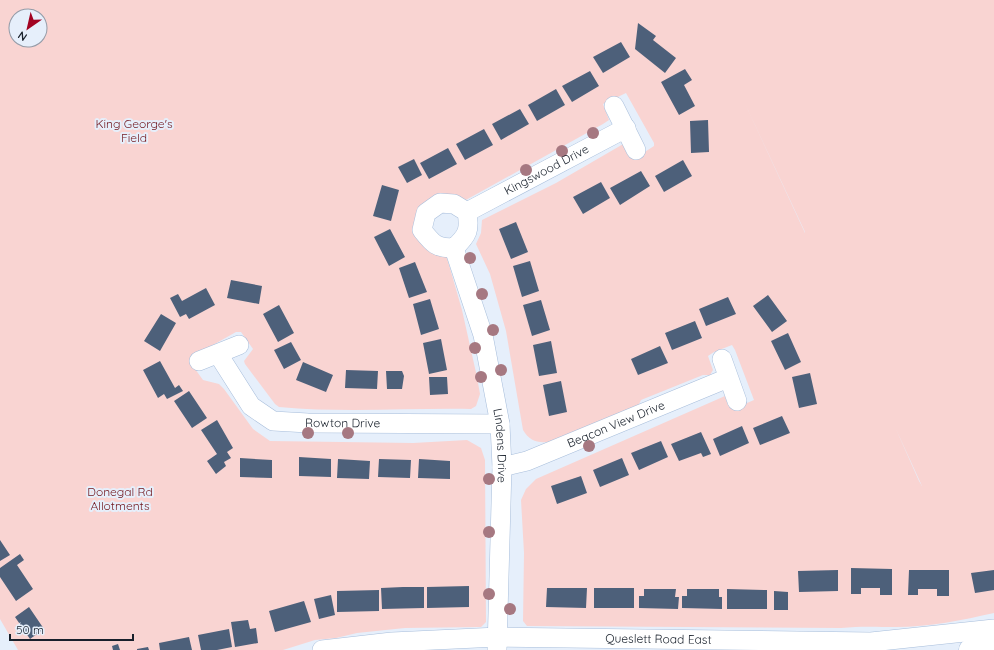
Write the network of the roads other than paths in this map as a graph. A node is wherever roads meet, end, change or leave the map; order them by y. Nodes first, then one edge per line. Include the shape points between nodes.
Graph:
1 (614, 106) dead end
2 (626, 128) junction
3 (636, 150) dead end
4 (467, 212) junction
5 (454, 248) junction
6 (239, 345) dead end
7 (218, 354) junction
8 (722, 359) dead end
9 (198, 361) dead end
10 (728, 378) junction
11 (737, 401) dead end
12 (500, 424) junction
13 (502, 467) junction
14 (994, 628) edge
15 (498, 644) edge
16 (994, 646) edge
17 (322, 650) edge
18 (970, 650) edge

1 - 2 street
2 - 3 street
2 - 4 street, Kingswood Drive
4 - 5 street via 469,225 466,237
4 - 5 street via 454,204 440,203 426,213 422,230 432,244
5 - 12 street, Lindens Drive via 483,336
6 - 7 street
7 - 9 street
7 - 12 street, Rowton Drive via 251,406 273,421
8 - 10 street
10 - 11 street
10 - 13 street, Beacon View Drive via 527,461
12 - 13 street, Lindens Drive
13 - 15 street, Lindens Drive
14 - 15 street, Queslett Road East via 871,642
15 - 17 street, Queslett Road East via 392,642
16 - 18 highway

